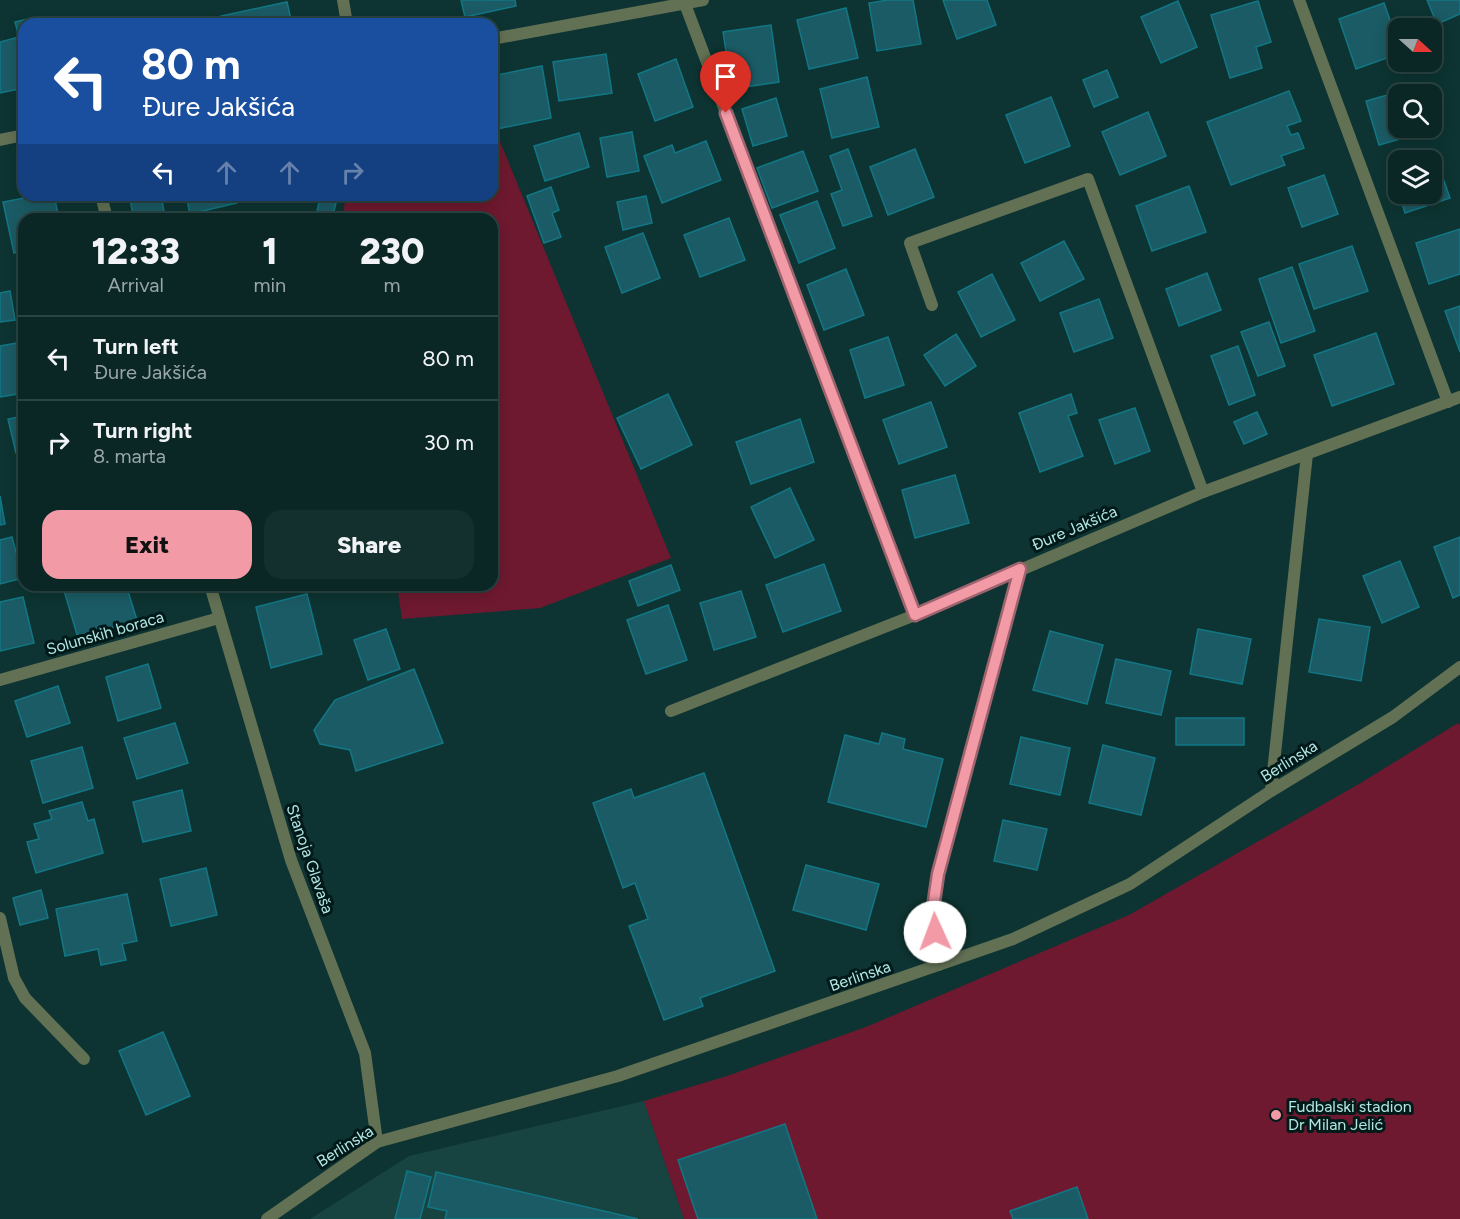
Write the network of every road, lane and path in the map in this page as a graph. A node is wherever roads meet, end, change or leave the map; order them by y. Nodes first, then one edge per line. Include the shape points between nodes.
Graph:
1 (343, 0) edge
2 (703, 0) edge
3 (1299, 0) edge
4 (686, 4) junction
5 (346, 18) edge
6 (498, 38) edge
7 (18, 136) edge
8 (0, 140) edge
9 (932, 305) dead end
10 (1454, 399) edge
11 (1307, 454) junction
12 (1203, 492) junction
13 (1020, 569) junction
14 (212, 591) edge
15 (915, 615) junction
16 (219, 618) junction
17 (1460, 667) edge
18 (0, 680) edge
19 (670, 711) dead end
20 (1271, 791) junction
21 (0, 918) edge
22 (939, 965) junction
23 (84, 1059) dead end
24 (377, 1142) junction
25 (267, 1219) edge

1 - 5 street
2 - 4 street
3 - 10 street
4 - 6 street
4 - 15 street
7 - 8 street
9 - 12 street via 910,243 1088,179
10 - 11 street, Đure Jakšića
11 - 12 street, Đure Jakšića
11 - 20 street
12 - 13 street, Đure Jakšića
13 - 15 street, Đure Jakšića
13 - 22 street via 938,874 932,915
14 - 16 street, Stanoja Glavaša
15 - 19 street, Đure Jakšića
16 - 18 street, Solunskih boraca
16 - 24 street, Stanoja Glavaša via 291,860 365,1053
17 - 20 street, Berlinska via 1393,717
20 - 22 street, Berlinska via 1130,884 1014,939
21 - 23 street via 14,978 25,998
22 - 24 street, Berlinska via 618,1076
24 - 25 street, Berlinska

